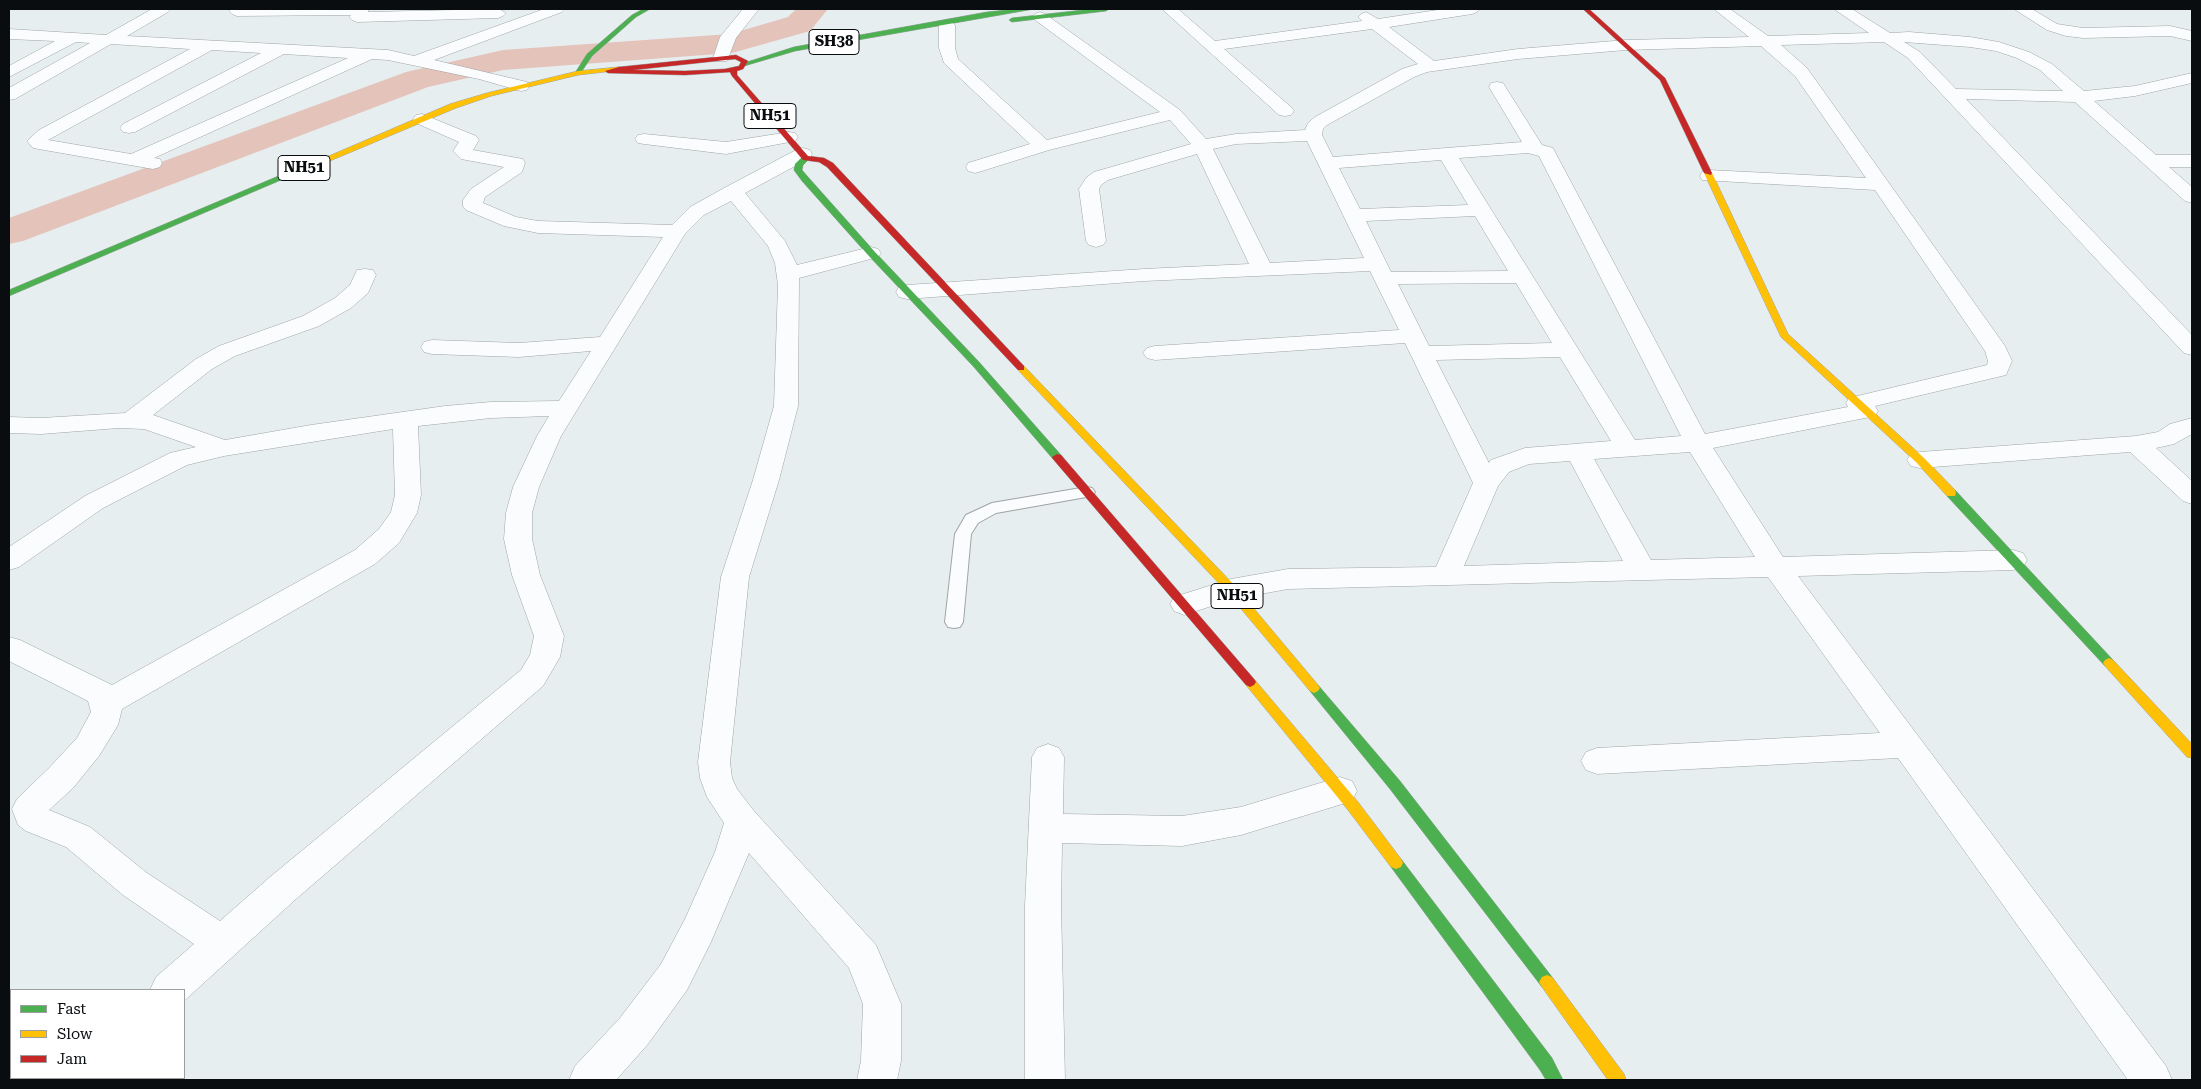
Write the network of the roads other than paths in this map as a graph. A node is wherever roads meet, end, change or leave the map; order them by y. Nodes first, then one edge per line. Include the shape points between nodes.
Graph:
1 (163, 9) edge
2 (558, 9) edge
3 (647, 9) edge
4 (751, 9) edge
5 (1106, 9) edge
6 (1169, 9) edge
7 (1355, 9) edge
8 (1472, 9) edge
9 (1586, 9) edge
10 (1721, 9) edge
11 (1842, 9) edge
12 (2022, 9) edge
13 (237, 10) dead end
14 (361, 12) edge
15 (498, 13) dead end
16 (969, 13) edge
17 (1035, 13) edge
18 (1376, 24) junction
19 (948, 25) junction
20 (923, 26) junction
21 (9, 34) edge
22 (2192, 36) edge
23 (73, 38) junction
24 (1887, 38) junction
25 (108, 40) junction
26 (1767, 42) junction
27 (209, 45) junction
28 (1211, 46) junction
29 (1626, 46) junction
30 (281, 49) junction
31 (328, 51) junction
32 (371, 54) junction
33 (734, 60) junction
34 (424, 62) junction
35 (1431, 66) junction
36 (667, 68) junction
37 (733, 70) junction
38 (9, 72) edge
39 (578, 73) junction
40 (2192, 78) edge
41 (521, 86) junction
42 (1496, 87) dead end
43 (1952, 94) junction
44 (9, 95) edge
45 (2079, 97) junction
46 (1286, 111) dead end
47 (1174, 114) junction
48 (422, 119) junction
49 (129, 128) dead end
50 (1313, 135) junction
51 (644, 139) dead end
52 (1043, 146) junction
53 (1202, 146) junction
54 (1535, 148) junction
55 (800, 150) junction
56 (1447, 154) junction
57 (133, 160) junction
58 (2152, 161) junction
59 (2192, 161) edge
60 (153, 163) dead end
61 (1328, 163) junction
62 (975, 167) dead end
63 (1709, 176) junction
64 (1881, 185) junction
65 (733, 191) junction
66 (2192, 197) edge
67 (1481, 210) junction
68 (1354, 215) junction
69 (677, 231) junction
70 (1096, 241) dead end
71 (871, 254) junction
72 (1264, 270) junction
73 (1382, 271) junction
74 (788, 274) junction
75 (365, 275) dead end
76 (1522, 276) junction
77 (945, 289) junction
78 (908, 292) junction
79 (9, 293) edge
80 (2166, 320) junction
81 (2192, 320) edge
82 (605, 343) junction
83 (1418, 344) junction
84 (432, 347) dead end
85 (2192, 348) edge
86 (1568, 350) junction
87 (1155, 353) dead end
88 (1862, 407) junction
89 (565, 408) junction
90 (405, 419) junction
91 (131, 420) junction
92 (9, 425) edge
93 (2192, 426) edge
94 (1697, 443) junction
95 (2136, 444) junction
96 (224, 448) junction
97 (1628, 448) junction
98 (1578, 452) junction
99 (1920, 460) junction
100 (1486, 483) junction
101 (1087, 492) junction
102 (2192, 495) edge
103 (9, 560) edge
104 (2013, 560) junction
105 (1775, 566) junction
106 (1642, 570) junction
107 (1434, 577) junction
108 (1230, 588) junction
109 (1184, 604) junction
110 (954, 622) dead end
111 (9, 648) edge
112 (105, 704) junction
113 (1906, 745) junction
114 (2192, 753) edge
115 (1048, 757) dead end
116 (1597, 761) dead end
117 (1340, 790) junction
118 (742, 821) junction
119 (1046, 828) junction
120 (222, 942) junction
121 (170, 989) edge
122 (589, 1080) edge
123 (876, 1080) edge
124 (1045, 1080) edge
125 (1555, 1080) edge
126 (1618, 1080) edge
127 (2152, 1080) edge

1 - 25 street
2 - 34 street
3 - 39 main road via 634,16 589,55
4 - 33 street via 728,37
5 - 17 main road, SH38
6 - 28 street
7 - 18 street
8 - 18 street
9 - 29 main road
10 - 26 street
11 - 24 street
12 - 22 street via 2052,27 2066,31 2170,31
13 - 14 street
14 - 15 street
14 - 31 street
16 - 17 main road, SH38
16 - 20 main road, SH38
17 - 19 main road, SH38
17 - 47 street
18 - 28 street
18 - 35 street
19 - 20 main road, SH38
19 - 52 street via 950,60
20 - 33 main road, SH38
21 - 23 street
23 - 25 street
23 - 38 street
24 - 26 street
24 - 43 street via 1914,55
24 - 45 street via 1942,38 1999,47 2046,67
25 - 27 street
25 - 44 street
26 - 29 street
26 - 64 street via 1801,72
27 - 30 street
27 - 57 street via 45,134 36,142
28 - 46 street
29 - 35 street via 1544,51
29 - 63 main road via 1663,78
30 - 31 street
30 - 49 street
31 - 32 street
32 - 34 street
32 - 57 street
33 - 36 main road, NH51
33 - 37 main road, NH51
34 - 41 street
35 - 50 street via 1408,74 1321,121 1314,127
36 - 37 main road, NH51
36 - 39 main road, NH51
37 - 55 main road, NH51
39 - 41 main road, NH51
40 - 45 street via 2135,91
41 - 48 main road, NH51 via 453,106
42 - 54 street
43 - 45 street
43 - 80 street
45 - 58 street
47 - 52 street
47 - 53 street
48 - 69 street via 470,140 462,152 468,155 516,163 515,168 478,193 473,200 474,206 511,222 538,227
48 - 79 main road, NH51
50 - 53 street via 1236,139
50 - 61 street
51 - 55 street via 703,147
52 - 62 street
53 - 70 street via 1109,173 1093,182 1089,189
53 - 72 street
54 - 56 street
54 - 94 street via 1546,152
55 - 65 street
55 - 71 main road, NH51 via 798,170
55 - 77 main road, NH51 via 830,165
56 - 61 street
56 - 67 street
57 - 60 street
58 - 59 street
58 - 66 street
61 - 68 street
63 - 64 street
63 - 88 main road via 1784,335
64 - 88 street via 1996,351 2000,362 1998,370
65 - 69 street via 696,212
65 - 74 street via 778,245
67 - 68 street
67 - 76 street
68 - 73 street
69 - 82 street
71 - 74 street
71 - 78 main road, NH51
72 - 73 street
72 - 77 street
73 - 76 street
73 - 83 street
74 - 118 street via 786,406 735,577 714,762 724,797
75 - 91 street via 360,288 343,303 310,321 204,364
76 - 86 street
77 - 78 street
77 - 108 main road, NH51
78 - 101 main road, NH51 via 976,364
80 - 81 street
80 - 85 street
82 - 84 street via 519,350
82 - 89 street
83 - 86 street
83 - 87 street
83 - 100 street
86 - 97 street
88 - 94 street
88 - 99 main road
89 - 90 street via 491,410
89 - 120 street via 526,487 519,513 518,539 526,575 549,636 545,657 532,678
90 - 96 street
90 - 112 street via 408,495 404,513 388,536 364,557
91 - 92 street
91 - 96 street via 147,421
93 - 95 street via 2165,438
94 - 97 street
94 - 105 street
95 - 99 street
95 - 102 street
96 - 103 street via 178,459 94,502
97 - 98 street
98 - 100 street via 1525,456 1500,466
98 - 106 street
99 - 104 main road
100 - 107 street
101 - 109 main road, NH51
101 - 110 lane via 992,508 972,519 963,534
104 - 105 street
104 - 114 main road
105 - 106 street
105 - 113 street
106 - 107 street
107 - 108 street via 1288,579
108 - 109 street
108 - 126 main road, NH51 via 1395,785 1556,993
109 - 117 main road, NH51
111 - 112 street via 102,694
112 - 120 street via 107,712 102,725 88,747 62,778 36,800 30,815 78,836 135,884
113 - 116 street
113 - 127 street
115 - 119 street
117 - 119 street via 1241,821 1182,831
117 - 125 main road, NH51
118 - 122 street via 728,861 674,978 634,1031
118 - 123 street via 863,957 882,1004 881,1061
119 - 124 street via 1043,906
120 - 121 street

